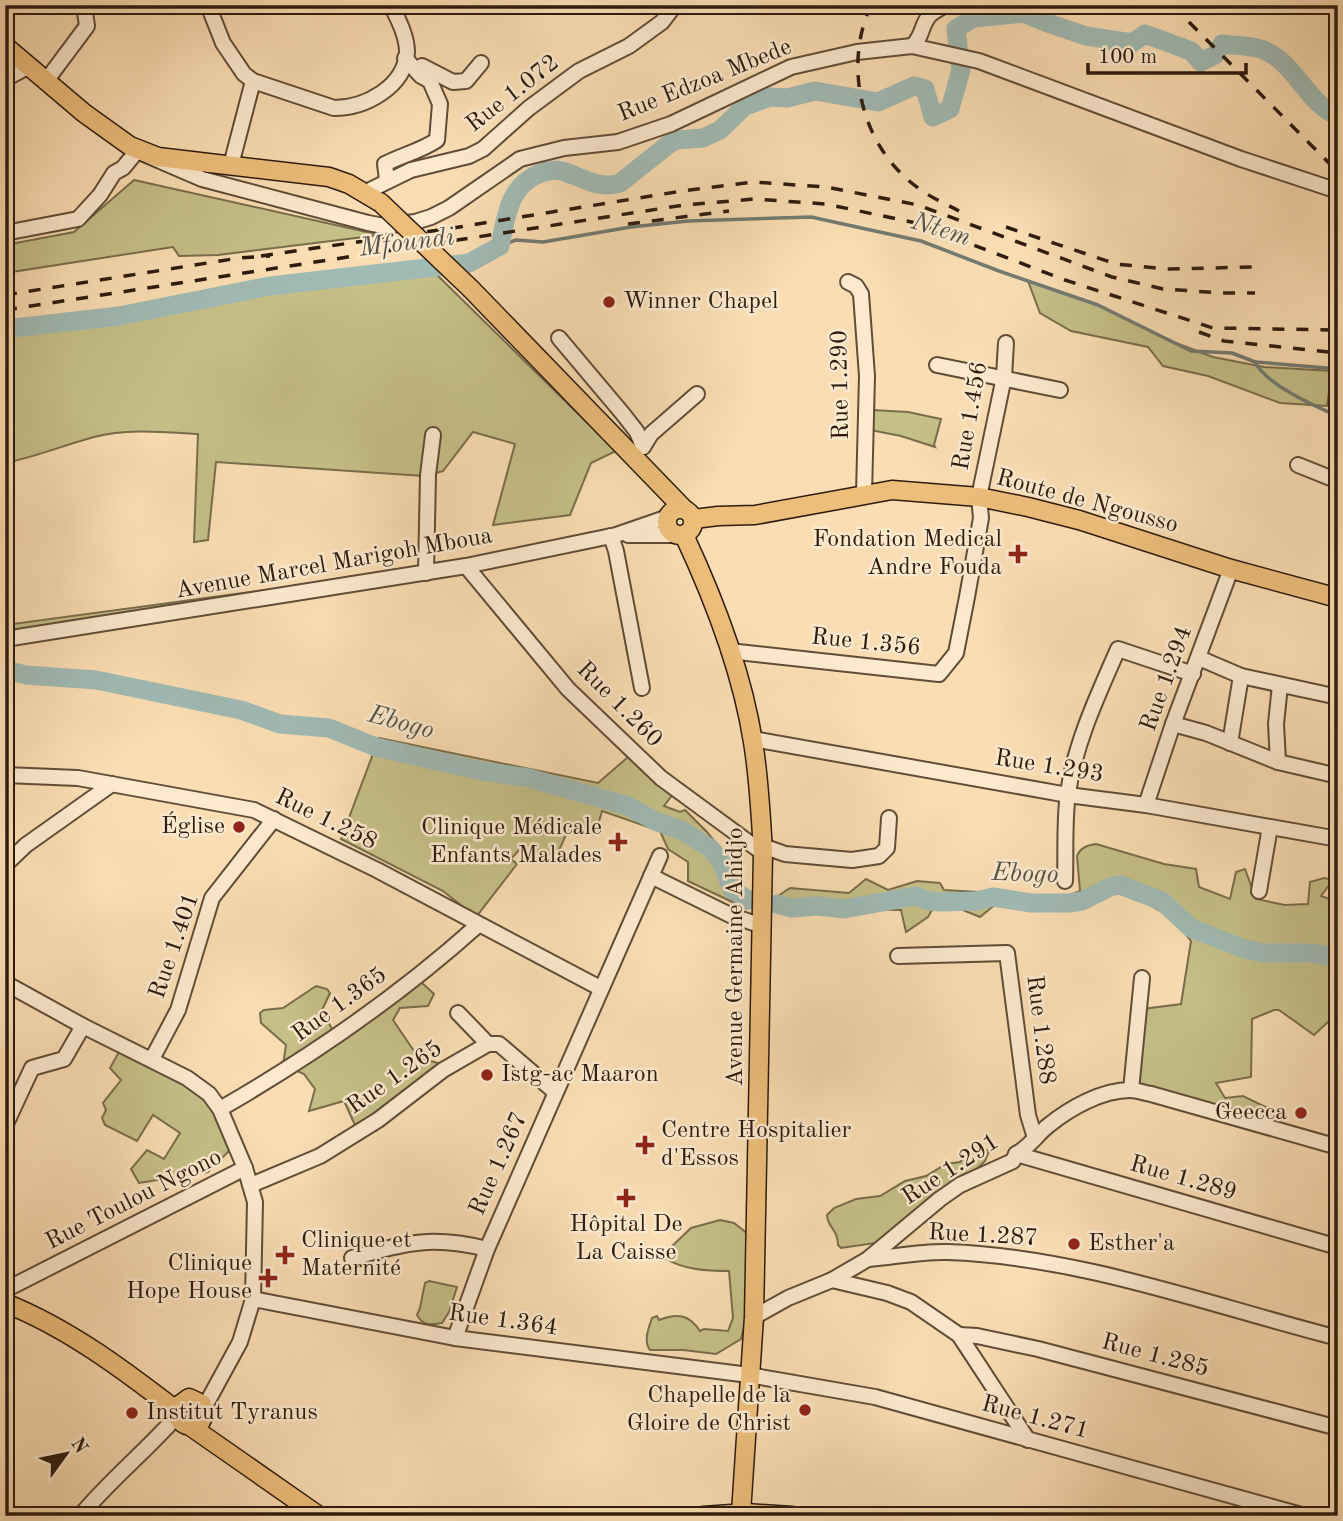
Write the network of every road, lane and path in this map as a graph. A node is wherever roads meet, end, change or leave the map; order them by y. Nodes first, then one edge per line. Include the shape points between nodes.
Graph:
1 (84, 5) edge
2 (208, 5) edge
3 (390, 5) edge
4 (675, 5) edge
5 (946, 5) edge
6 (5, 46) edge
7 (912, 46) junction
8 (405, 58) junction
9 (481, 63) dead end
10 (29, 66) junction
11 (5, 79) edge
12 (46, 81) junction
13 (253, 81) junction
14 (137, 151) junction
15 (231, 165) junction
16 (387, 180) junction
17 (1338, 191) edge
18 (373, 198) junction
19 (5, 233) edge
20 (848, 282) dead end
21 (559, 338) dead end
22 (1006, 343) dead end
23 (937, 365) dead end
24 (1004, 377) junction
25 (1060, 390) dead end
26 (697, 394) dead end
27 (433, 435) dead end
28 (1298, 465) dead end
29 (1338, 481) edge
30 (864, 494) junction
31 (979, 498) junction
32 (681, 522) junction
33 (613, 536) junction
34 (466, 566) junction
35 (1231, 569) junction
36 (426, 572) junction
37 (1338, 598) edge
38 (5, 639) edge
39 (729, 651) junction
40 (1199, 658) junction
41 (1193, 674) junction
42 (1241, 676) junction
43 (1280, 685) junction
44 (642, 688) dead end
45 (1338, 697) edge
46 (1173, 724) junction
47 (752, 739) junction
48 (1230, 743) junction
49 (1278, 762) junction
50 (5, 775) edge
51 (1338, 776) edge
52 (112, 784) junction
53 (1068, 795) junction
54 (1146, 805) junction
55 (889, 818) dead end
56 (274, 819) junction
57 (1270, 827) junction
58 (1338, 839) edge
59 (763, 850) junction
60 (660, 856) dead end
61 (5, 865) edge
62 (651, 876) junction
63 (1065, 881) dead end
64 (1259, 891) dead end
65 (478, 925) junction
66 (762, 926) junction
67 (898, 956) dead end
68 (1142, 978) dead end
69 (5, 984) edge
70 (600, 988) junction
71 (458, 1013) dead end
72 (83, 1026) junction
73 (488, 1044) junction
74 (152, 1059) junction
75 (1131, 1090) junction
76 (555, 1092) junction
77 (219, 1109) junction
78 (5, 1126) edge
79 (1035, 1138) junction
80 (1338, 1147) edge
81 (1016, 1154) junction
82 (246, 1168) junction
83 (251, 1185) junction
84 (1338, 1247) edge
85 (487, 1249) junction
86 (352, 1258) dead end
87 (868, 1259) junction
88 (832, 1280) junction
89 (5, 1290) edge
90 (253, 1299) junction
91 (5, 1303) edge
92 (754, 1317) junction
93 (959, 1335) junction
94 (455, 1338) junction
95 (1338, 1338) edge
96 (749, 1375) junction
97 (190, 1411) junction
98 (1338, 1428) edge
99 (1028, 1440) junction
100 (741, 1514) edge
101 (80, 1516) edge
102 (319, 1516) edge
103 (703, 1516) edge
104 (792, 1516) edge
105 (1305, 1516) edge

1 - 12 street via 88,26
2 - 13 street via 234,62
3 - 8 street via 404,33
4 - 16 street, Rue 1.072 via 662,22 629,46 579,71 484,149
5 - 7 street via 930,15
6 - 10 main road
7 - 14 street, Rue Edzoa Mbede via 791,67 671,124 618,142 520,159 449,208 407,223 368,223 202,179
7 - 17 street, Rue Edzoa Mbede via 979,61
8 - 9 street via 453,82 466,80
8 - 13 street via 389,87 374,99 346,108
8 - 16 street via 430,81 440,104 437,140 385,164
10 - 11 street
10 - 12 main road
12 - 14 main road
13 - 15 street
14 - 15 main road
14 - 19 street via 78,219
15 - 18 main road via 328,177
16 - 18 street, Rue 1.072
18 - 32 main road, bridge via 471,289 645,470
20 - 30 street, Rue 1.290 via 861,294 867,376
21 - 26 street via 637,432 643,447
22 - 24 street, Rue 1.456
23 - 24 street
24 - 25 street
24 - 31 street, Rue 1.456
27 - 36 street
28 - 29 street
30 - 31 main road, Route de Ngousso via 892,490
30 - 32 main road, Route de Ngousso via 781,511
31 - 35 main road, Route de Ngousso via 1079,520
31 - 39 street, Rue 1.356 via 981,518 956,653 939,674
32 - 33 street, Avenue Marcel Marigoh Mboua
32 - 39 main road, Avenue Germaine Ahidjo
33 - 34 street, Avenue Marcel Marigoh Mboua
33 - 44 street
34 - 36 street, Avenue Marcel Marigoh Mboua
34 - 59 street, Rue 1.260 via 568,689 661,778
35 - 37 main road, Route de Ngousso
35 - 40 street, Rue 1.294
36 - 38 street, Avenue Marcel Marigoh Mboua
39 - 47 main road, Avenue Germaine Ahidjo
40 - 41 street, Rue 1.294
40 - 42 street
41 - 46 street, Rue 1.294
41 - 53 street via 1118,649 1093,705
42 - 43 street
42 - 48 street
43 - 45 street
43 - 49 street
46 - 48 street
46 - 54 street, Rue 1.294
47 - 53 street, Rue 1.293
47 - 59 main road, Avenue Germaine Ahidjo
48 - 49 street
49 - 51 street
50 - 52 street, Rue 1.258
52 - 56 street, Rue 1.258 via 254,810
52 - 61 street
53 - 54 street, Rue 1.293
53 - 63 street
54 - 57 street, Rue 1.293
55 - 59 street, Rue 1.260 via 887,848 879,856 852,860
56 - 65 street, Rue 1.258
56 - 74 street, Rue 1.401 via 212,898 178,1010
57 - 58 street, Rue 1.293
57 - 64 street
59 - 66 main road, Avenue Germaine Ahidjo
60 - 62 street, Rue 1.267
62 - 66 street
62 - 70 street, Rue 1.267
65 - 70 street, Rue 1.258
65 - 77 street, Rue 1.365 via 341,1034
66 - 92 main road, Avenue Germaine Ahidjo
67 - 79 street, Rue 1.288 via 1007,953
68 - 75 street
69 - 72 street
70 - 76 street, Rue 1.267
71 - 73 street
72 - 74 street
72 - 78 street via 64,1059 29,1072
73 - 76 street via 499,1044
73 - 83 street, Rue 1.265 via 320,1156
74 - 77 street via 199,1084
75 - 79 street, Rue 1.291 via 1063,1114
75 - 80 street
76 - 85 street, Rue 1.267
77 - 82 street
79 - 81 street, Rue 1.291
81 - 84 street, Rue 1.289
81 - 87 street, Rue 1.291 via 1013,1161 940,1199
82 - 83 street
82 - 89 street, Rue Toulou Ngono
83 - 90 street via 256,1223
85 - 86 street via 428,1240
85 - 94 street, Rue 1.267
87 - 88 street, Rue 1.291
87 - 95 street, Rue 1.287 via 944,1252 1075,1266
88 - 92 street
88 - 93 street via 911,1302
90 - 94 street, Rue 1.364
90 - 97 street via 240,1342 223,1375
91 - 97 main road via 51,1324
92 - 96 main road, Avenue Germaine Ahidjo
93 - 98 street, Rue 1.285 via 1038,1349
93 - 99 street
94 - 96 street, Rue 1.364
96 - 99 street, Rue 1.271 via 875,1397
96 - 100 main road, Avenue Germaine Ahidjo
97 - 101 street via 100,1491
97 - 102 main road via 224,1451
99 - 105 street, Rue 1.271
100 - 103 main road
100 - 104 main road

